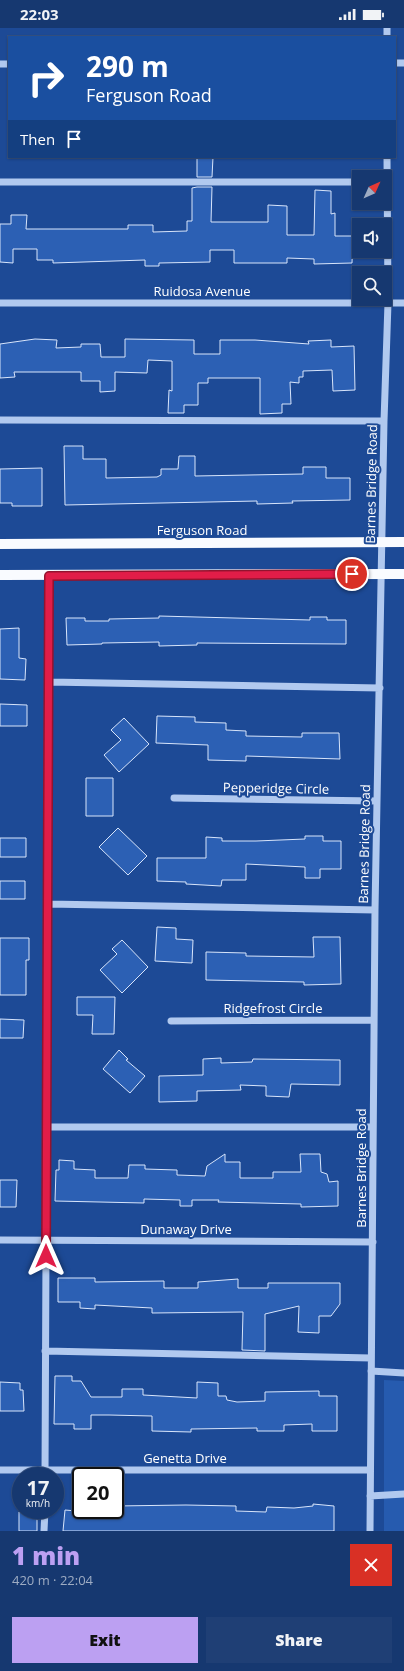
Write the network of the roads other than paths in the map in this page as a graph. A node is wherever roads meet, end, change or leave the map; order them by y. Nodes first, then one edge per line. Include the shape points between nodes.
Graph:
1 (387, 158) edge
2 (386, 170) edge
3 (0, 182) edge
4 (352, 182) edge
5 (386, 210) edge
6 (387, 266) edge
7 (0, 303) edge
8 (352, 303) edge
9 (392, 303) edge
10 (404, 303) edge
11 (388, 306) edge
12 (0, 420) edge
13 (384, 421) junction
14 (382, 542) junction
15 (404, 542) edge
16 (0, 544) edge
17 (381, 574) junction
18 (404, 574) edge
19 (0, 576) edge
20 (49, 576) junction
21 (49, 682) junction
22 (380, 688) junction
23 (174, 798) dead end
24 (377, 801) junction
25 (48, 904) junction
26 (375, 910) junction
27 (374, 1020) junction
28 (171, 1021) dead end
29 (47, 1127) junction
30 (373, 1127) junction
31 (0, 1240) edge
32 (46, 1240) junction
33 (373, 1242) junction
34 (45, 1350) junction
35 (371, 1358) junction
36 (371, 1371) junction
37 (404, 1373) edge
38 (45, 1467) edge
39 (0, 1470) edge
40 (370, 1470) junction
41 (12, 1471) edge
42 (64, 1473) edge
43 (404, 1494) edge
44 (370, 1496) junction
45 (44, 1519) edge
46 (44, 1531) edge
47 (370, 1531) edge

1 - 2 street, Barnes Bridge Road
3 - 4 street
5 - 6 street, Barnes Bridge Road
7 - 8 street, Ruidosa Avenue
9 - 10 street, Ruidosa Avenue
11 - 13 street, Barnes Bridge Road
12 - 13 street
13 - 14 street, Barnes Bridge Road
14 - 15 main road, Ferguson Road
14 - 16 main road, Ferguson Road
14 - 17 street, Barnes Bridge Road
17 - 18 main road
17 - 20 main road
17 - 22 street, Barnes Bridge Road
19 - 20 main road
20 - 21 street
21 - 22 street
21 - 25 street
22 - 24 street, Barnes Bridge Road
23 - 24 street, Pepperidge Circle
24 - 26 street, Barnes Bridge Road
25 - 26 street
25 - 29 street
26 - 27 street, Barnes Bridge Road
27 - 28 street, Ridgefrost Circle
27 - 30 street, Barnes Bridge Road
29 - 30 street
29 - 32 street
30 - 33 street, Barnes Bridge Road
31 - 32 street, Dunaway Drive
32 - 33 street, Dunaway Drive
32 - 34 street
33 - 35 street, Barnes Bridge Road
34 - 35 street
34 - 38 street
35 - 36 street, Barnes Bridge Road
36 - 37 street
36 - 40 street, Barnes Bridge Road
39 - 41 street, Genetta Drive
40 - 42 street, Genetta Drive
40 - 44 street, Barnes Bridge Road
43 - 44 street
44 - 47 street, Barnes Bridge Road
45 - 46 street

